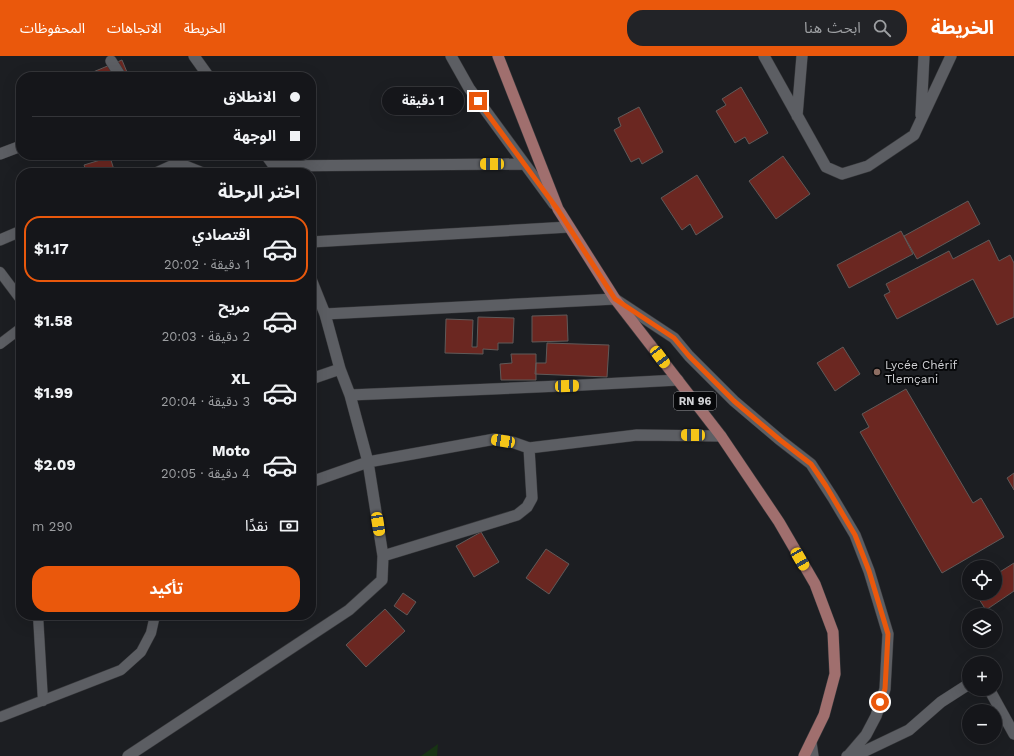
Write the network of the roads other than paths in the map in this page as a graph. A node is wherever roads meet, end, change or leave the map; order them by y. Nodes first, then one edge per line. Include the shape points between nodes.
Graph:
1 (194, 56) edge
2 (452, 56) edge
3 (498, 56) edge
4 (764, 56) edge
5 (802, 56) edge
6 (924, 56) edge
7 (952, 56) edge
8 (111, 61) dead end
9 (118, 72) edge
10 (205, 72) edge
11 (797, 116) junction
12 (921, 120) junction
13 (16, 148) edge
14 (0, 154) edge
15 (174, 160) edge
16 (177, 160) edge
17 (524, 164) junction
18 (163, 168) edge
19 (193, 168) edge
20 (316, 169) edge
21 (558, 210) junction
22 (569, 227) junction
23 (16, 233) edge
24 (0, 240) edge
25 (316, 242) edge
26 (0, 272) edge
27 (16, 293) edge
28 (316, 299) edge
29 (615, 299) junction
30 (325, 314) junction
31 (16, 332) edge
32 (0, 344) edge
33 (340, 369) junction
34 (316, 378) edge
35 (678, 380) junction
36 (350, 395) junction
37 (721, 436) junction
38 (529, 448) junction
39 (368, 462) junction
40 (316, 480) edge
41 (383, 556) junction
42 (38, 620) edge
43 (154, 620) edge
44 (962, 688) edge
45 (993, 696) edge
46 (43, 701) junction
47 (0, 717) edge
48 (1014, 734) edge
49 (811, 742) junction
50 (128, 756) edge
51 (804, 756) edge
52 (813, 756) edge
53 (847, 756) edge

1 - 10 street
2 - 17 street via 469,88
3 - 21 main road, RN 96
4 - 11 street
5 - 11 street
6 - 12 street
7 - 12 street
8 - 9 street
11 - 12 street via 826,167 842,174 868,166 914,135
13 - 14 street
15 - 18 street
16 - 19 street
17 - 20 street
17 - 21 street
21 - 22 main road, RN 96
22 - 25 street
22 - 29 main road, RN 96
23 - 24 street
26 - 27 lane
28 - 30 street
29 - 30 street
29 - 35 main road, RN 96
29 - 53 street via 674,338 734,401 811,464 855,535 888,634 885,689 876,716 866,735
30 - 33 street
31 - 32 lane
33 - 34 street
33 - 36 street
35 - 36 street
35 - 37 main road, RN 96
36 - 39 street
37 - 38 street via 637,434
37 - 49 main road, RN 96 via 779,522 815,584 833,632 835,674 824,715
38 - 39 street via 495,439
38 - 41 street via 532,498 527,507 517,514
39 - 40 street
39 - 41 street
41 - 50 street via 382,580 349,610
42 - 46 lane
43 - 46 lane via 152,633 141,652 121,670
44 - 53 street via 941,702 909,730 863,752
45 - 48 street
46 - 47 lane
49 - 51 main road, RN 96
49 - 52 street

